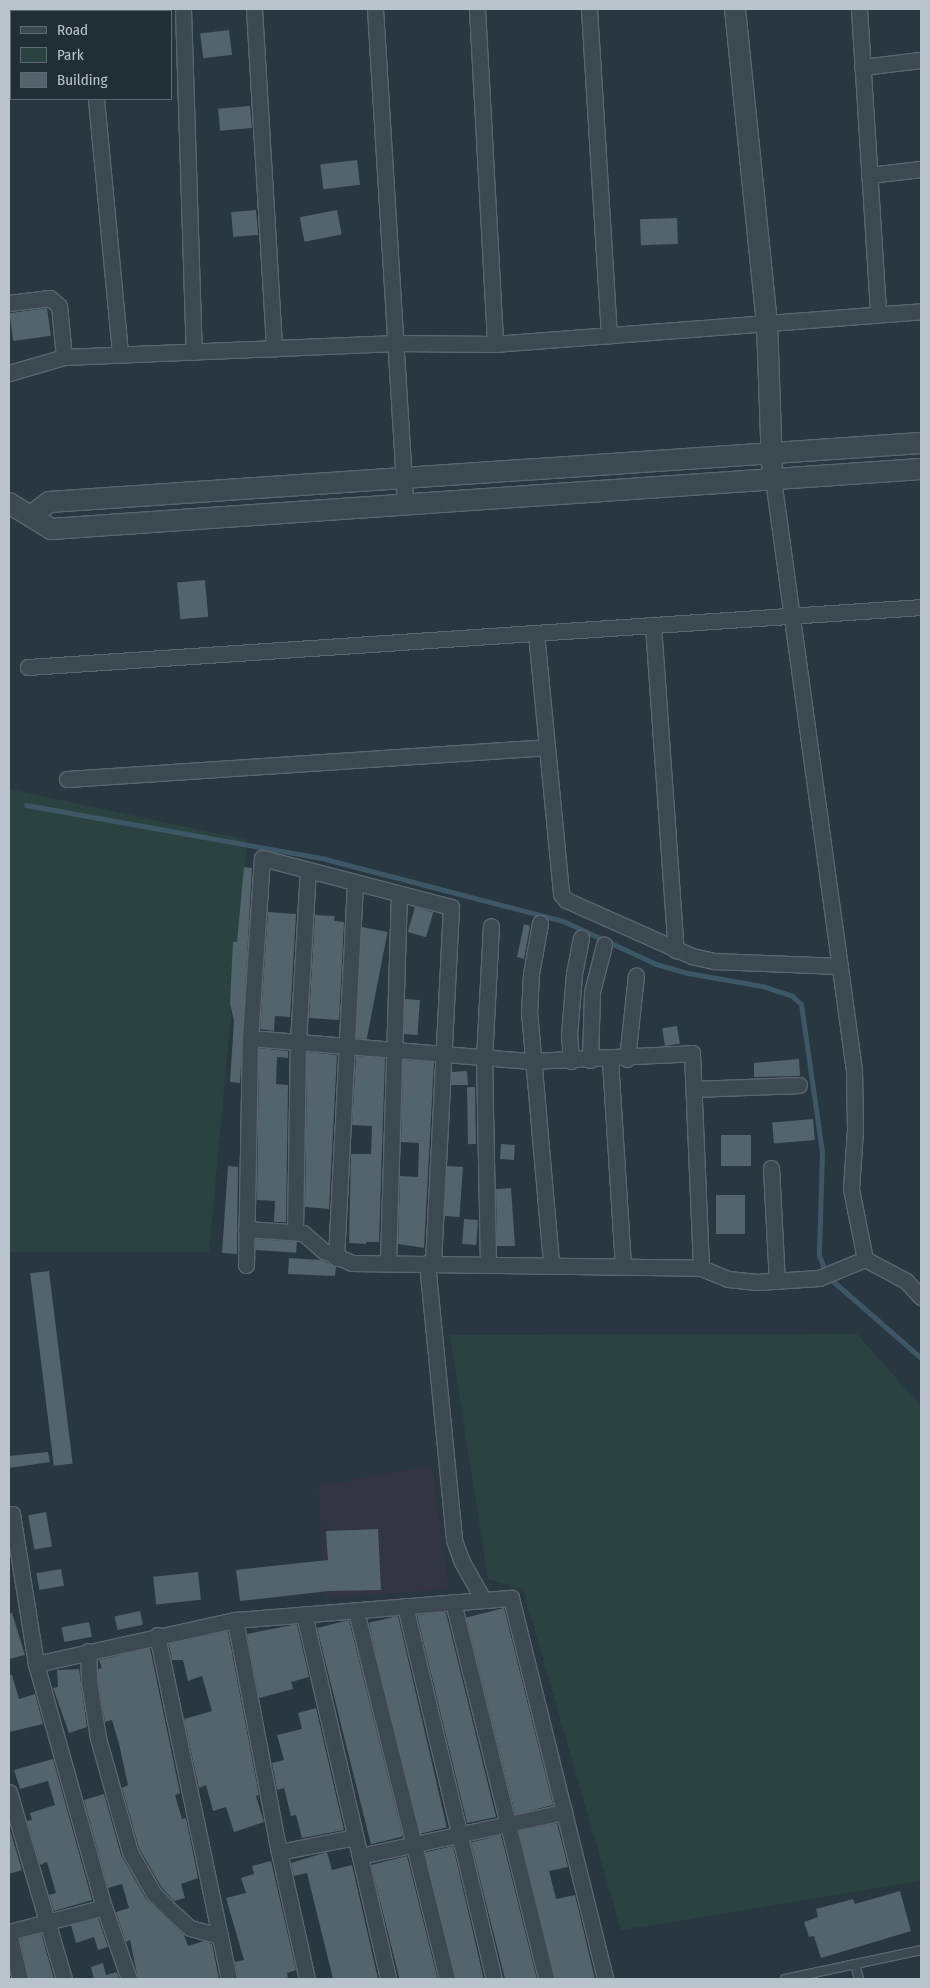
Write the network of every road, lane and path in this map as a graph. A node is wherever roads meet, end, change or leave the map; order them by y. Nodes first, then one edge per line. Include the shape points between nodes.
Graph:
1 (183, 9) edge
2 (254, 9) edge
3 (375, 9) edge
4 (477, 9) edge
5 (589, 9) edge
6 (735, 9) edge
7 (859, 9) edge
8 (921, 60) edge
9 (862, 67) junction
10 (96, 100) edge
11 (921, 169) edge
12 (869, 176) junction
13 (9, 303) edge
14 (921, 311) edge
15 (878, 314) junction
16 (767, 323) junction
17 (609, 335) junction
18 (396, 343) junction
19 (495, 344) junction
20 (274, 348) junction
21 (194, 352) junction
22 (120, 354) junction
23 (64, 357) junction
24 (9, 373) edge
25 (921, 444) edge
26 (771, 453) junction
27 (921, 469) edge
28 (405, 477) junction
29 (773, 479) junction
30 (9, 503) edge
31 (405, 504) junction
32 (32, 515) junction
33 (921, 607) edge
34 (792, 616) junction
35 (653, 625) junction
36 (536, 632) junction
37 (28, 666) dead end
38 (546, 747) junction
39 (67, 779) dead end
40 (308, 870) junction
41 (355, 882) junction
42 (399, 894) junction
43 (540, 923) dead end
44 (491, 926) dead end
45 (581, 938) dead end
46 (604, 945) dead end
47 (676, 950) junction
48 (840, 966) junction
49 (636, 975) dead end
50 (250, 1038) junction
51 (298, 1042) junction
52 (348, 1047) junction
53 (396, 1052) junction
54 (443, 1056) junction
55 (484, 1059) junction
56 (627, 1059) junction
57 (590, 1060) junction
58 (610, 1060) junction
59 (531, 1061) junction
60 (571, 1061) junction
61 (799, 1084) dead end
62 (694, 1089) junction
63 (771, 1168) dead end
64 (246, 1229) junction
65 (295, 1231) junction
66 (336, 1258) junction
67 (865, 1259) junction
68 (388, 1262) junction
69 (430, 1263) junction
70 (488, 1264) junction
71 (246, 1265) dead end
72 (551, 1265) junction
73 (623, 1266) junction
74 (701, 1268) junction
75 (777, 1282) junction
76 (921, 1298) edge
77 (9, 1514) edge
78 (483, 1599) junction
79 (452, 1602) junction
80 (404, 1606) junction
81 (356, 1611) junction
82 (304, 1614) junction
83 (235, 1620) junction
84 (157, 1635) junction
85 (88, 1651) junction
86 (36, 1664) junction
87 (9, 1792) edge
88 (564, 1812) junction
89 (508, 1824) junction
90 (460, 1834) junction
91 (355, 1837) junction
92 (414, 1843) junction
93 (279, 1852) junction
94 (360, 1856) junction
95 (104, 1906) junction
96 (47, 1922) junction
97 (9, 1932) edge
98 (220, 1936) junction
99 (921, 1950) edge
100 (855, 1964) junction
101 (20, 1979) edge
102 (64, 1979) edge
103 (129, 1979) edge
104 (229, 1979) edge
105 (307, 1979) edge
106 (388, 1979) edge
107 (447, 1979) edge
108 (494, 1979) edge
109 (546, 1979) edge
110 (606, 1979) edge
111 (786, 1979) edge
112 (859, 1979) edge

1 - 21 street
2 - 20 street
3 - 18 street
4 - 19 street
5 - 17 street
6 - 16 street
7 - 9 street
8 - 9 street
9 - 12 street
10 - 22 street
11 - 12 street
12 - 15 street
13 - 23 street via 50,298 59,306
14 - 15 street
15 - 16 street
16 - 17 street
16 - 26 street
17 - 19 street
18 - 19 street
18 - 20 street
18 - 28 street
20 - 21 street
21 - 22 street
22 - 23 street
23 - 24 street
25 - 26 street
26 - 28 street
26 - 29 street
27 - 29 street
28 - 31 street
28 - 32 street via 49,502
29 - 31 street
29 - 34 street
30 - 32 street
31 - 32 street via 52,529
33 - 34 street
34 - 35 street
34 - 48 street
35 - 36 street
35 - 47 street
36 - 37 street
36 - 38 street
38 - 39 street
38 - 47 street via 560,894 566,900
40 - 41 street
40 - 50 street via 262,858
40 - 51 street
41 - 42 street
41 - 52 street
42 - 53 street
42 - 54 street via 451,907
43 - 59 street via 530,991
44 - 55 street
45 - 60 street via 571,1009
46 - 57 street via 592,992
47 - 48 street via 714,961
48 - 67 street via 854,1070 855,1130 851,1189
49 - 56 street
50 - 51 street
50 - 64 street
51 - 52 street
51 - 65 street
52 - 53 street
52 - 66 street
53 - 54 street
53 - 68 street
54 - 55 street
54 - 69 street
55 - 59 street
55 - 70 street
56 - 58 street
56 - 62 street via 692,1053
57 - 58 street
57 - 60 street
58 - 73 street
59 - 60 street
59 - 72 street
61 - 62 street
62 - 74 street
63 - 75 street
64 - 65 street
64 - 71 street
65 - 66 street
66 - 68 street via 352,1264
67 - 75 street via 819,1278
67 - 76 street via 906,1281
68 - 69 street
69 - 70 street
69 - 78 street via 454,1540 462,1562
70 - 72 street
72 - 73 street
73 - 74 street
74 - 75 street via 741,1282
77 - 86 street via 12,1514
78 - 79 street
78 - 88 street via 511,1598
79 - 80 street
79 - 89 street
80 - 81 street
80 - 90 street
81 - 82 street
81 - 92 street
82 - 83 street
82 - 91 street
83 - 84 street
83 - 93 street
84 - 85 street
84 - 98 street
85 - 86 street
85 - 98 street via 98,1738 130,1852 154,1894 171,1911 190,1928
86 - 95 street
87 - 96 street
88 - 89 street
88 - 110 street
89 - 90 street
89 - 109 street
90 - 92 street
90 - 108 street
91 - 93 street
91 - 94 street
92 - 94 street
92 - 107 street
93 - 105 street
94 - 106 street
95 - 96 street
95 - 103 street
96 - 97 street
96 - 102 street
97 - 101 street
98 - 104 street
99 - 100 lane
100 - 111 lane
100 - 112 lane

